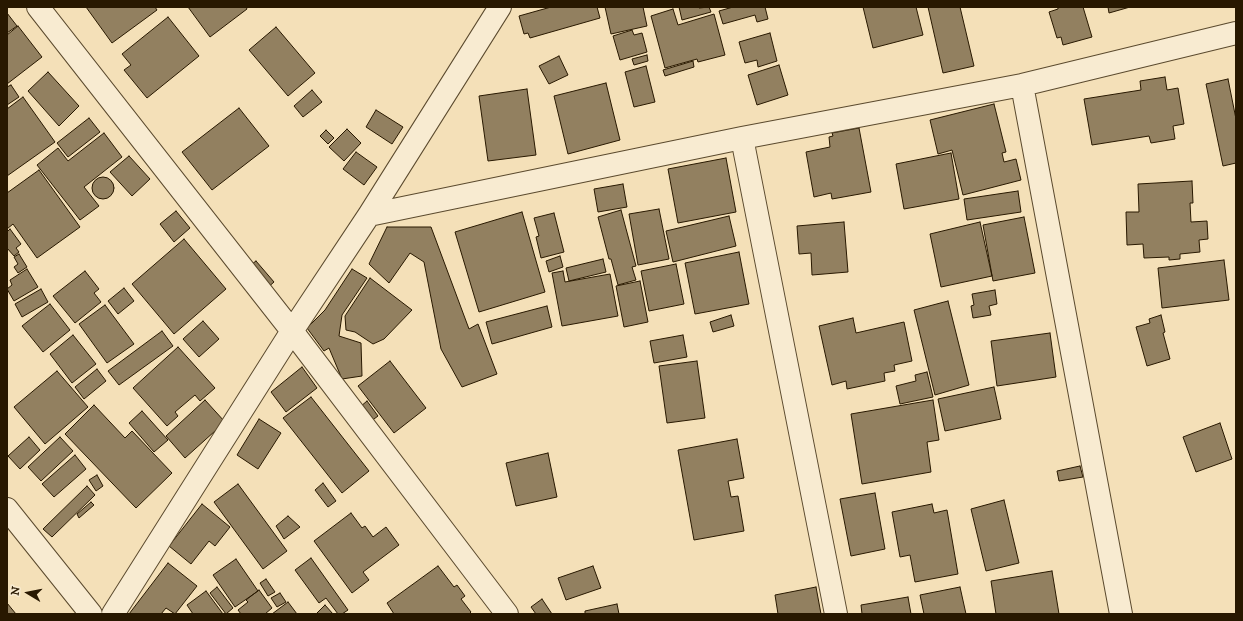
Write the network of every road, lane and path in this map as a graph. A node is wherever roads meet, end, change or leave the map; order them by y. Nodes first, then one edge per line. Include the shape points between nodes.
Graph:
1 (38, 7) edge
2 (500, 7) edge
3 (1236, 33) edge
4 (1022, 85) junction
5 (742, 138) junction
6 (369, 215) junction
7 (292, 331) junction
8 (7, 509) edge
9 (91, 614) edge
10 (113, 614) edge
11 (507, 614) edge
12 (836, 614) edge
13 (1122, 614) edge

1 - 7 street
2 - 6 street
3 - 4 street
4 - 5 street
4 - 13 street
5 - 6 street
5 - 12 street
6 - 7 street
7 - 10 street
7 - 11 street
8 - 9 street

